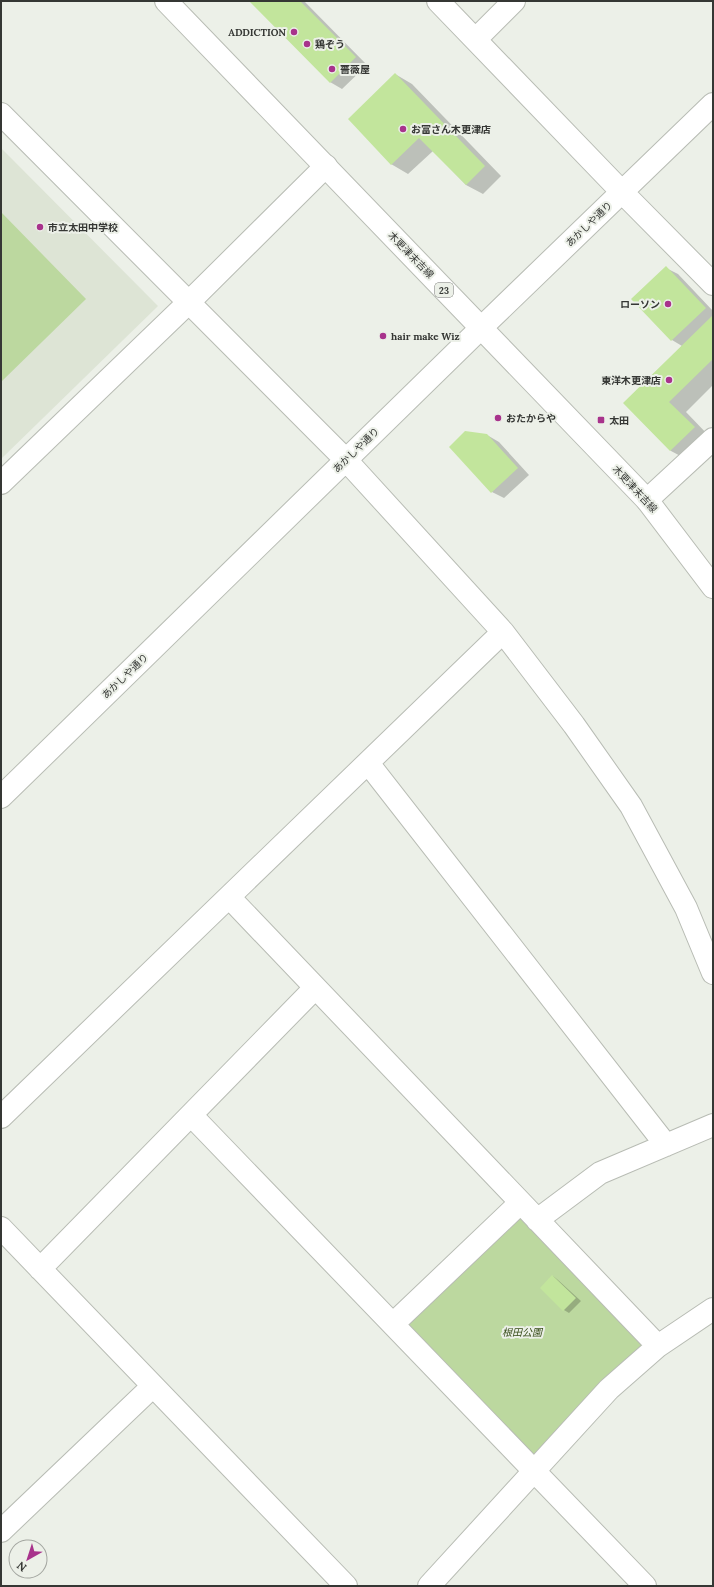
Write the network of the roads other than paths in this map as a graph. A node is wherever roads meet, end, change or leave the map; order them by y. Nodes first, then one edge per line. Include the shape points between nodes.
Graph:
1 (166, 1) edge
2 (438, 1) edge
3 (514, 1) edge
4 (476, 39) junction
5 (713, 104) edge
6 (1, 114) edge
7 (326, 166) junction
8 (622, 192) junction
9 (713, 284) edge
10 (188, 303) junction
11 (481, 328) junction
12 (713, 439) edge
13 (346, 460) junction
14 (1, 483) edge
15 (647, 500) junction
16 (713, 587) edge
17 (503, 632) junction
18 (368, 763) junction
19 (1, 797) edge
20 (229, 897) junction
21 (713, 973) edge
22 (315, 988) junction
23 (191, 1115) junction
24 (1, 1117) edge
25 (713, 1125) edge
26 (666, 1145) junction
27 (520, 1202) junction
28 (537, 1220) junction
29 (1, 1228) edge
30 (40, 1269) junction
31 (713, 1309) edge
32 (392, 1324) junction
33 (658, 1346) junction
34 (153, 1386) junction
35 (534, 1470) junction
36 (1, 1531) edge
37 (346, 1586) edge
38 (429, 1586) edge
39 (645, 1586) edge

1 - 7 street, 木更津末吉線 / 23
2 - 4 street
3 - 4 street
4 - 8 street
5 - 8 street, あかしや通り
6 - 10 street
7 - 10 street
7 - 11 street, 木更津末吉線 / 23
8 - 9 street
8 - 11 street, あかしや通り
10 - 13 street
10 - 14 street
11 - 13 street, あかしや通り
11 - 15 street, 木更津末吉線 / 23
12 - 15 street
13 - 17 street
13 - 19 street, あかしや通り
15 - 16 street, 木更津末吉線 / 23
17 - 18 street
17 - 21 street via 574,725 631,806 686,908
18 - 20 street
18 - 26 street
20 - 22 street
20 - 24 street
22 - 23 street
22 - 27 street
23 - 30 street
23 - 32 street
25 - 26 street
26 - 28 street via 600,1173
27 - 28 street
27 - 32 street
28 - 33 street
29 - 30 street
30 - 34 street
31 - 33 street
32 - 35 street
33 - 35 street via 609,1389
34 - 36 street
34 - 37 street
35 - 38 street
35 - 39 street

